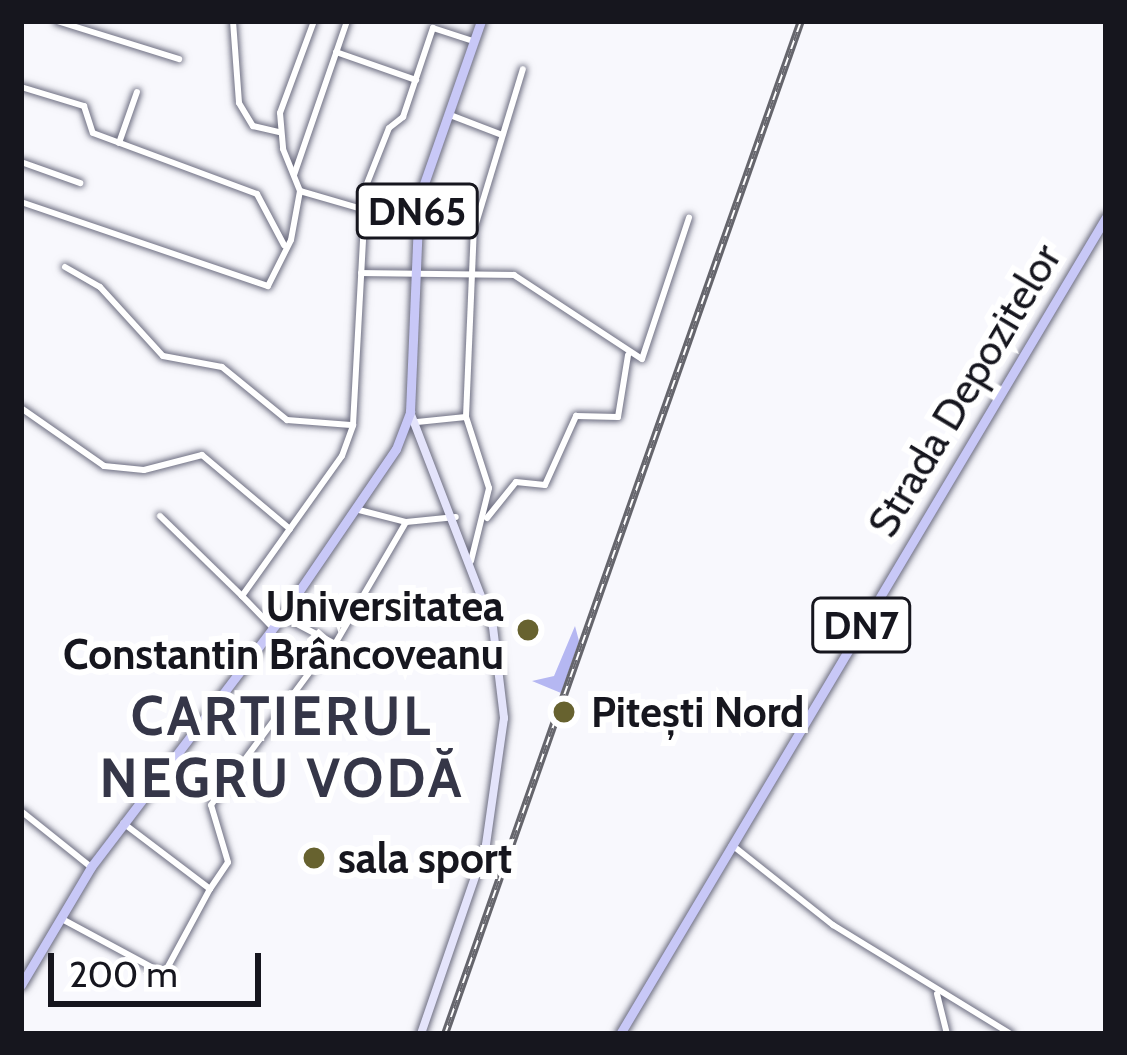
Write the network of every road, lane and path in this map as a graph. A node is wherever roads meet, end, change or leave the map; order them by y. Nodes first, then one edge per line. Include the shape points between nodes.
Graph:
1 (57, 21) edge
2 (233, 21) edge
3 (314, 21) edge
4 (347, 21) edge
5 (476, 21) edge
6 (474, 38) junction
7 (336, 52) junction
8 (179, 59) dead end
9 (523, 69) dead end
10 (416, 80) junction
11 (21, 87) edge
12 (136, 92) dead end
13 (447, 113) junction
14 (279, 132) junction
15 (502, 135) junction
16 (119, 143) junction
17 (21, 162) edge
18 (293, 178) junction
19 (80, 183) dead end
20 (300, 191) junction
21 (21, 202) edge
22 (362, 209) junction
23 (1106, 217) edge
24 (689, 218) dead end
25 (284, 245) junction
26 (65, 267) dead end
27 (361, 273) junction
28 (415, 275) junction
29 (471, 275) junction
30 (628, 355) junction
31 (21, 408) edge
32 (410, 412) junction
33 (466, 417) junction
34 (418, 422) junction
35 (353, 424) junction
36 (424, 434) junction
37 (401, 437) junction
38 (359, 510) junction
39 (160, 516) dead end
40 (456, 517) junction
41 (486, 519) junction
42 (406, 522) junction
43 (290, 529) junction
44 (472, 561) junction
45 (242, 596) junction
46 (282, 616) junction
47 (273, 628) junction
48 (328, 646) junction
49 (21, 811) edge
50 (123, 823) junction
51 (729, 843) junction
52 (91, 867) junction
53 (210, 890) junction
54 (59, 917) junction
55 (21, 985) edge
56 (935, 991) junction
57 (421, 1034) edge
58 (620, 1034) edge
59 (947, 1034) edge
60 (1011, 1034) edge

1 - 8 street
2 - 14 street via 239,103 254,126
3 - 14 street
4 - 7 street
5 - 6 main road, DN65
6 - 10 street via 433,28
6 - 13 main road, DN65
7 - 10 street
7 - 18 street
9 - 15 street
10 - 22 street via 403,117 389,128
11 - 16 street via 84,106 89,130
12 - 16 street
13 - 15 street
13 - 28 main road, DN65 via 419,198
14 - 18 street
15 - 29 street via 478,213
16 - 25 street via 257,194
17 - 19 street
18 - 20 street
20 - 22 street
20 - 25 street
21 - 25 street via 260,285 279,277
22 - 27 street
23 - 51 main road, Strada Depozitelor / DN7
24 - 30 street via 646,358
26 - 35 street via 100,286 164,356 222,367 287,420
27 - 28 street
27 - 35 street
28 - 29 street
28 - 32 main road, DN65
29 - 30 street via 514,275
29 - 33 street
30 - 41 street via 618,417 576,416 545,485 516,482
31 - 43 street via 104,466 144,470 202,454
32 - 34 street
32 - 37 main road
33 - 34 street
33 - 41 street via 489,488
34 - 36 street
35 - 43 street via 342,456
36 - 37 street
36 - 40 street
37 - 38 main road
38 - 42 street
38 - 46 main road
39 - 45 street
40 - 42 street
40 - 44 street
41 - 44 street
42 - 48 street
43 - 45 street
44 - 57 street via 499,656 500,784
45 - 47 street
46 - 47 main road
46 - 48 street
47 - 50 main road
48 - 53 street via 211,805 227,862
49 - 52 street
50 - 52 main road
50 - 53 street
51 - 56 street via 806,906
51 - 58 main road, Strada Depozitelor / DN7
52 - 54 main road
53 - 54 street via 164,974
54 - 55 main road
56 - 59 street
56 - 60 street

